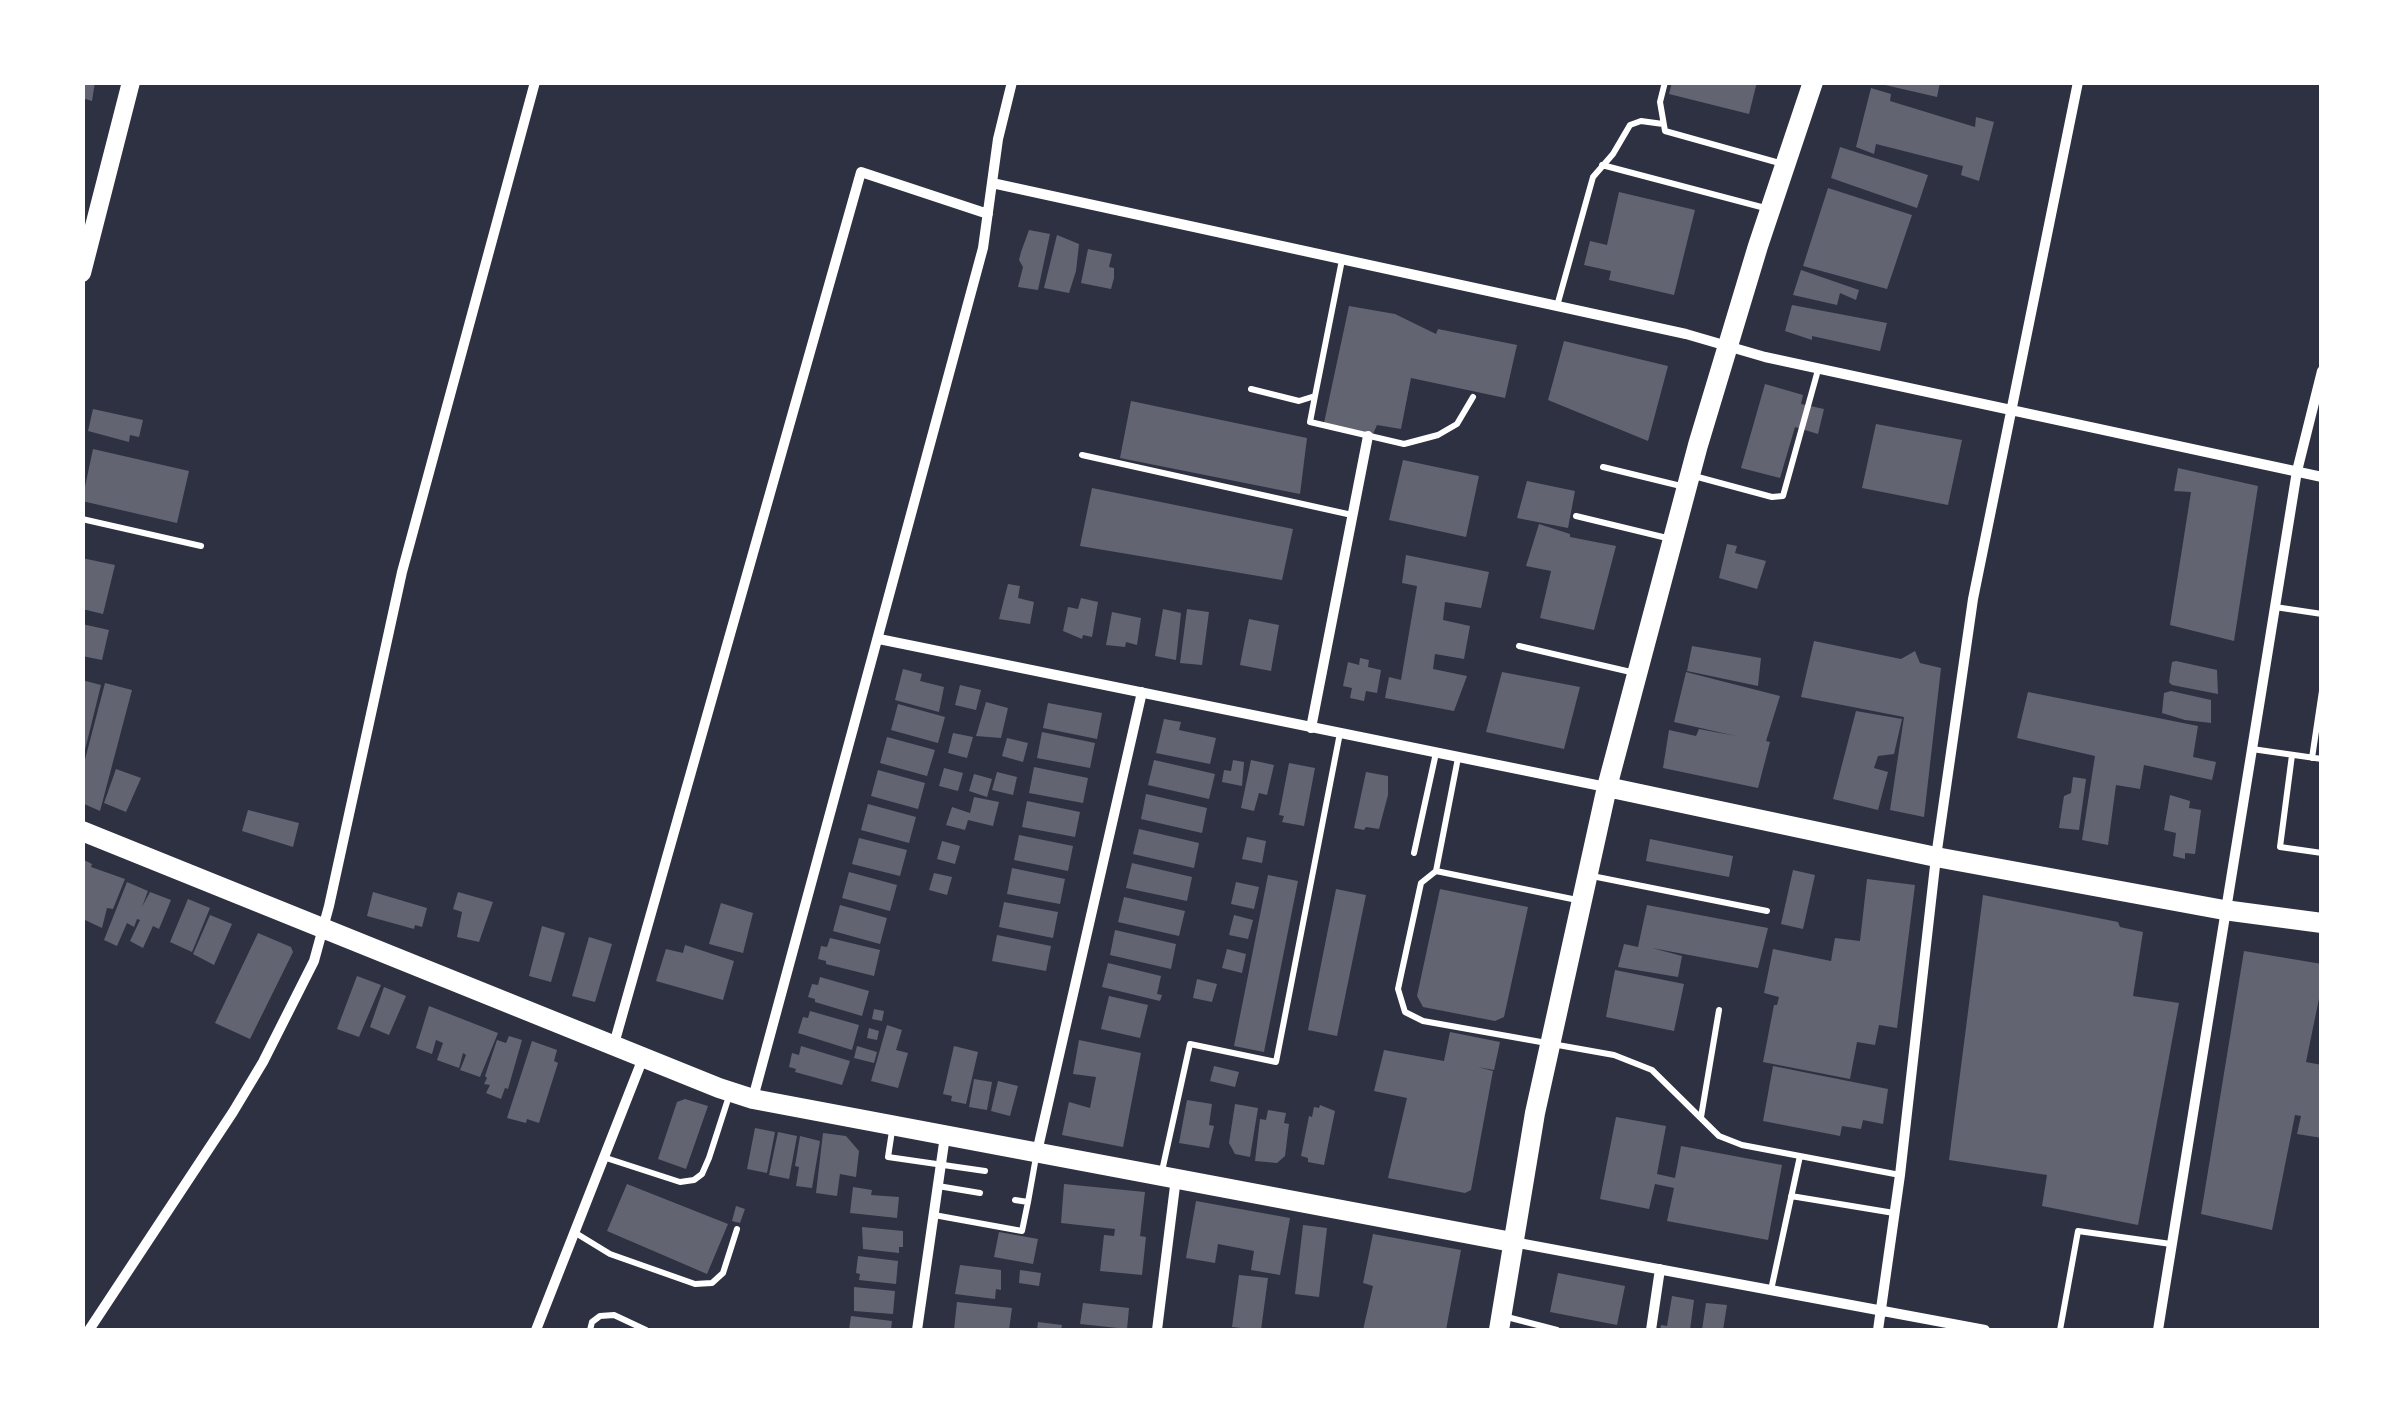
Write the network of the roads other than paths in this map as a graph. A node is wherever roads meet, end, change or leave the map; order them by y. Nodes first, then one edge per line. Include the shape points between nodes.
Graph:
1 (130, 82) edge
2 (534, 82) edge
3 (1012, 82) edge
4 (1664, 82) edge
5 (1813, 82) edge
6 (2078, 82) edge
7 (1662, 124) junction
8 (1784, 164) junction
9 (1602, 165) junction
10 (992, 182) junction
11 (1770, 210) junction
12 (988, 214) junction
13 (1342, 259) junction
14 (82, 274) edge
15 (1558, 306) junction
16 (1727, 346) junction
17 (1819, 368) junction
18 (2322, 372) edge
19 (1251, 389) dead end
20 (1315, 396) junction
21 (1472, 397) dead end
22 (2010, 409) junction
23 (1368, 436) junction
24 (1082, 454) dead end
25 (1603, 467) dead end
26 (2297, 472) junction
27 (2322, 477) edge
28 (1688, 481) junction
29 (1354, 515) junction
30 (1576, 516) dead end
31 (82, 520) edge
32 (1672, 539) junction
33 (201, 546) dead end
34 (2274, 606) junction
35 (2322, 614) edge
36 (878, 640) junction
37 (1519, 646) dead end
38 (1636, 673) junction
39 (1142, 692) junction
40 (2322, 692) edge
41 (1312, 728) junction
42 (1340, 733) junction
43 (2250, 749) junction
44 (1436, 753) junction
45 (2292, 755) junction
46 (1458, 758) junction
47 (2312, 758) junction
48 (2322, 759) edge
49 (1607, 787) junction
50 (82, 831) edge
51 (1414, 852) dead end
52 (2322, 852) edge
53 (1936, 857) junction
54 (1436, 870) junction
55 (1586, 874) junction
56 (1580, 901) junction
57 (2224, 910) junction
58 (1768, 911) dead end
59 (2322, 923) edge
60 (323, 930) junction
61 (1720, 1010) dead end
62 (1550, 1042) junction
63 (614, 1044) junction
64 (643, 1058) junction
65 (731, 1092) junction
66 (752, 1099) junction
67 (1700, 1119) junction
68 (892, 1125) junction
69 (945, 1134) junction
70 (1038, 1152) junction
71 (1800, 1156) junction
72 (603, 1157) junction
73 (940, 1164) junction
74 (985, 1172) dead end
75 (1900, 1175) junction
76 (1168, 1176) junction
77 (1018, 1178) dead end
78 (1032, 1180) junction
79 (937, 1186) junction
80 (980, 1193) dead end
81 (1791, 1196) junction
82 (1015, 1200) dead end
83 (1028, 1202) junction
84 (1895, 1213) junction
85 (932, 1215) junction
86 (737, 1229) dead end
87 (573, 1232) junction
88 (1512, 1242) junction
89 (2171, 1244) junction
90 (1660, 1269) junction
91 (1771, 1290) junction
92 (1881, 1310) junction
93 (1500, 1323) edge
94 (89, 1330) edge
95 (536, 1330) edge
96 (590, 1330) edge
97 (646, 1330) edge
98 (917, 1330) edge
99 (1157, 1330) edge
100 (1557, 1330) edge
101 (1651, 1330) edge
102 (1878, 1330) edge
103 (1985, 1330) edge
104 (2060, 1330) edge
105 (2158, 1330) edge

1 - 14 street
2 - 60 street via 402,572
3 - 10 street
4 - 7 lane
5 - 8 main road
6 - 22 street
7 - 8 lane
7 - 9 lane via 1630,125
8 - 11 main road
9 - 11 lane
9 - 15 lane via 1579,218
10 - 12 street
10 - 13 street
11 - 16 main road
12 - 36 street
12 - 63 street via 861,172
13 - 15 street
13 - 20 lane
15 - 16 street
16 - 17 street
16 - 28 main road
17 - 22 street
17 - 28 lane via 1782,496
18 - 26 street
19 - 20 lane via 1298,401
20 - 23 lane via 1310,422
21 - 23 lane via 1457,424 1438,435 1404,444
22 - 26 street
22 - 53 street via 1973,598
23 - 29 street
24 - 29 lane
25 - 28 lane
26 - 27 street
26 - 34 street
28 - 32 main road
29 - 41 street
30 - 32 lane
31 - 33 lane
32 - 38 main road
34 - 35 lane
34 - 43 street
36 - 39 street
36 - 66 street
37 - 38 lane
38 - 49 main road
39 - 41 street
39 - 70 street
40 - 47 lane
41 - 42 street
42 - 44 street
42 - 76 lane via 1276,1062 1190,1044
43 - 45 lane
43 - 57 street
44 - 46 street
44 - 51 lane
45 - 47 lane
45 - 52 lane via 2280,847
46 - 49 street
46 - 54 lane
47 - 48 lane
49 - 53 main road
49 - 55 main road
50 - 60 main road
53 - 57 main road
53 - 75 street
54 - 56 lane
54 - 62 lane via 1421,882 1398,989 1405,1012 1423,1021
55 - 56 main road
55 - 58 lane
56 - 62 main road
57 - 59 main road
57 - 89 street
60 - 63 main road
60 - 94 street via 263,1062
61 - 67 lane
62 - 67 lane via 1652,1070
62 - 88 main road
63 - 64 main road
64 - 65 main road
64 - 72 street
65 - 66 main road
65 - 72 lane via 710,1158 694,1180 680,1182
66 - 68 main road
67 - 71 lane via 1742,1146
68 - 69 main road
68 - 73 lane via 888,1157
69 - 70 main road
69 - 73 street
70 - 76 main road
70 - 78 lane
71 - 75 lane
71 - 81 lane
72 - 87 street
73 - 74 lane
73 - 79 street
75 - 84 street
76 - 88 main road
76 - 99 street
77 - 78 lane
78 - 83 lane
79 - 80 lane
79 - 85 street
81 - 84 lane
81 - 91 lane
82 - 83 lane
83 - 85 lane via 1022,1231
84 - 92 street
85 - 98 street
86 - 87 lane via 723,1273 712,1284 610,1254
87 - 95 street
88 - 90 street
88 - 93 main road
89 - 104 lane via 2078,1232
89 - 105 street
90 - 91 street
90 - 101 street
91 - 92 street
92 - 102 street
92 - 103 street
93 - 100 lane
96 - 97 lane via 600,1316 614,1315

